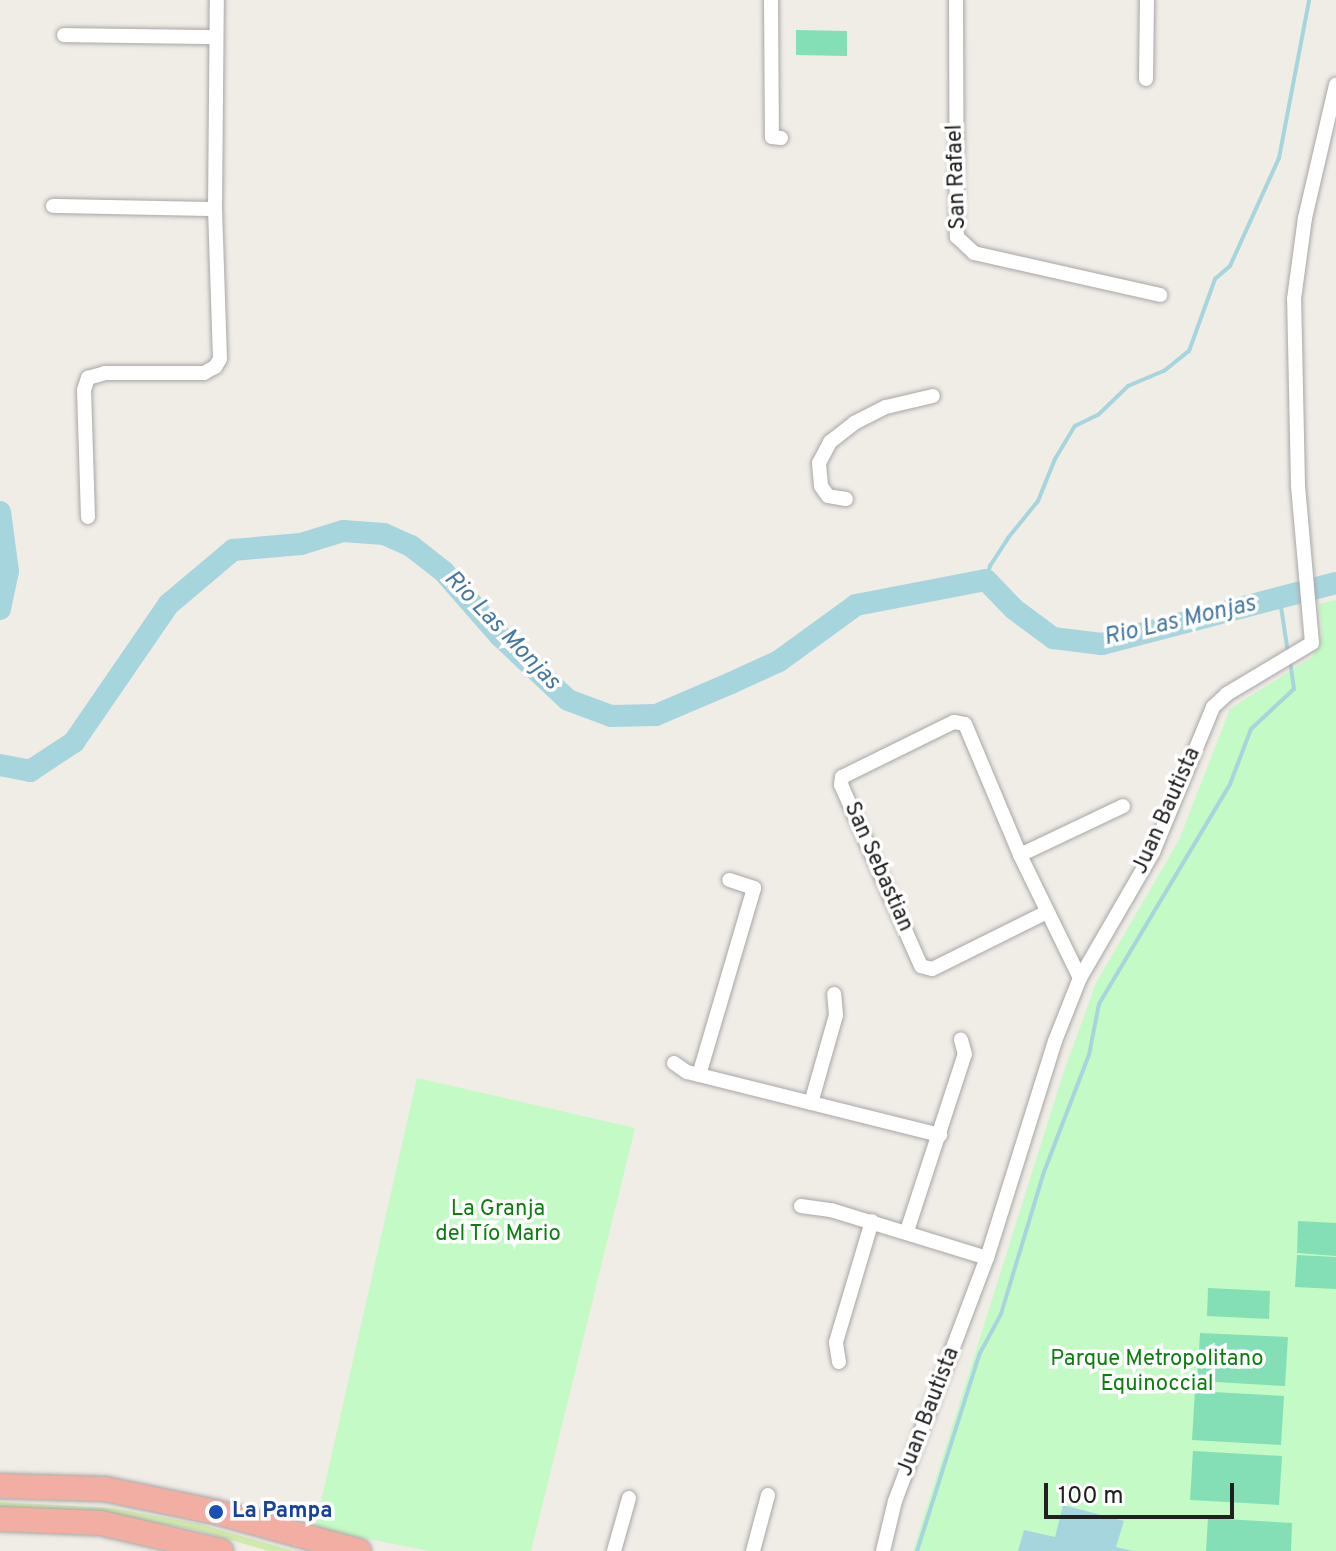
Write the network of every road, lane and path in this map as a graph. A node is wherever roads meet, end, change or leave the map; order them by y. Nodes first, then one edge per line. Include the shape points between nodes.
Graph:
1 (217, 0) edge
2 (771, 0) edge
3 (956, 0) edge
4 (1147, 0) edge
5 (64, 35) dead end
6 (216, 37) junction
7 (1146, 79) dead end
8 (1336, 85) edge
9 (776, 138) dead end
10 (53, 206) dead end
11 (215, 209) junction
12 (1160, 295) dead end
13 (933, 396) dead end
14 (846, 499) dead end
15 (88, 517) dead end
16 (1123, 806) dead end
17 (1020, 855) junction
18 (729, 880) dead end
19 (1047, 912) junction
20 (1080, 978) junction
21 (834, 994) dead end
22 (961, 1040) dead end
23 (674, 1063) dead end
24 (699, 1075) junction
25 (811, 1103) junction
26 (940, 1135) junction
27 (801, 1206) dead end
28 (872, 1221) junction
29 (907, 1231) junction
30 (987, 1258) junction
31 (839, 1362) dead end
32 (0, 1486) edge
33 (768, 1495) dead end
34 (629, 1498) dead end
35 (0, 1519) edge
36 (221, 1551) edge
37 (359, 1551) edge
38 (614, 1551) edge
39 (753, 1551) edge
40 (883, 1551) edge

1 - 6 street
2 - 9 street
3 - 12 street, San Rafael via 957,237 974,253
4 - 7 street
5 - 6 street
6 - 11 street
8 - 20 street, Juan Bautista via 1295,281 1298,485 1312,643 1213,707 1153,852
10 - 11 street
11 - 15 street via 218,364 204,373 105,373 88,378
13 - 14 street via 886,407 830,442 819,463 821,486 828,496
16 - 17 street
17 - 19 street, San Sebastian
17 - 19 street, San Sebastian via 965,724 842,777 841,785 921,966 932,969
18 - 24 street via 754,888
19 - 20 street, San Sebastian
20 - 30 street, Juan Bautista
21 - 25 street via 836,1015
22 - 26 street via 965,1054
23 - 24 street
24 - 25 street
25 - 26 street
26 - 29 street
27 - 28 street
28 - 29 street
28 - 31 street via 836,1342
29 - 30 street
30 - 40 street, Juan Bautista via 895,1501
32 - 37 highway via 105,1489
33 - 39 street
34 - 38 street
35 - 36 highway via 101,1523

